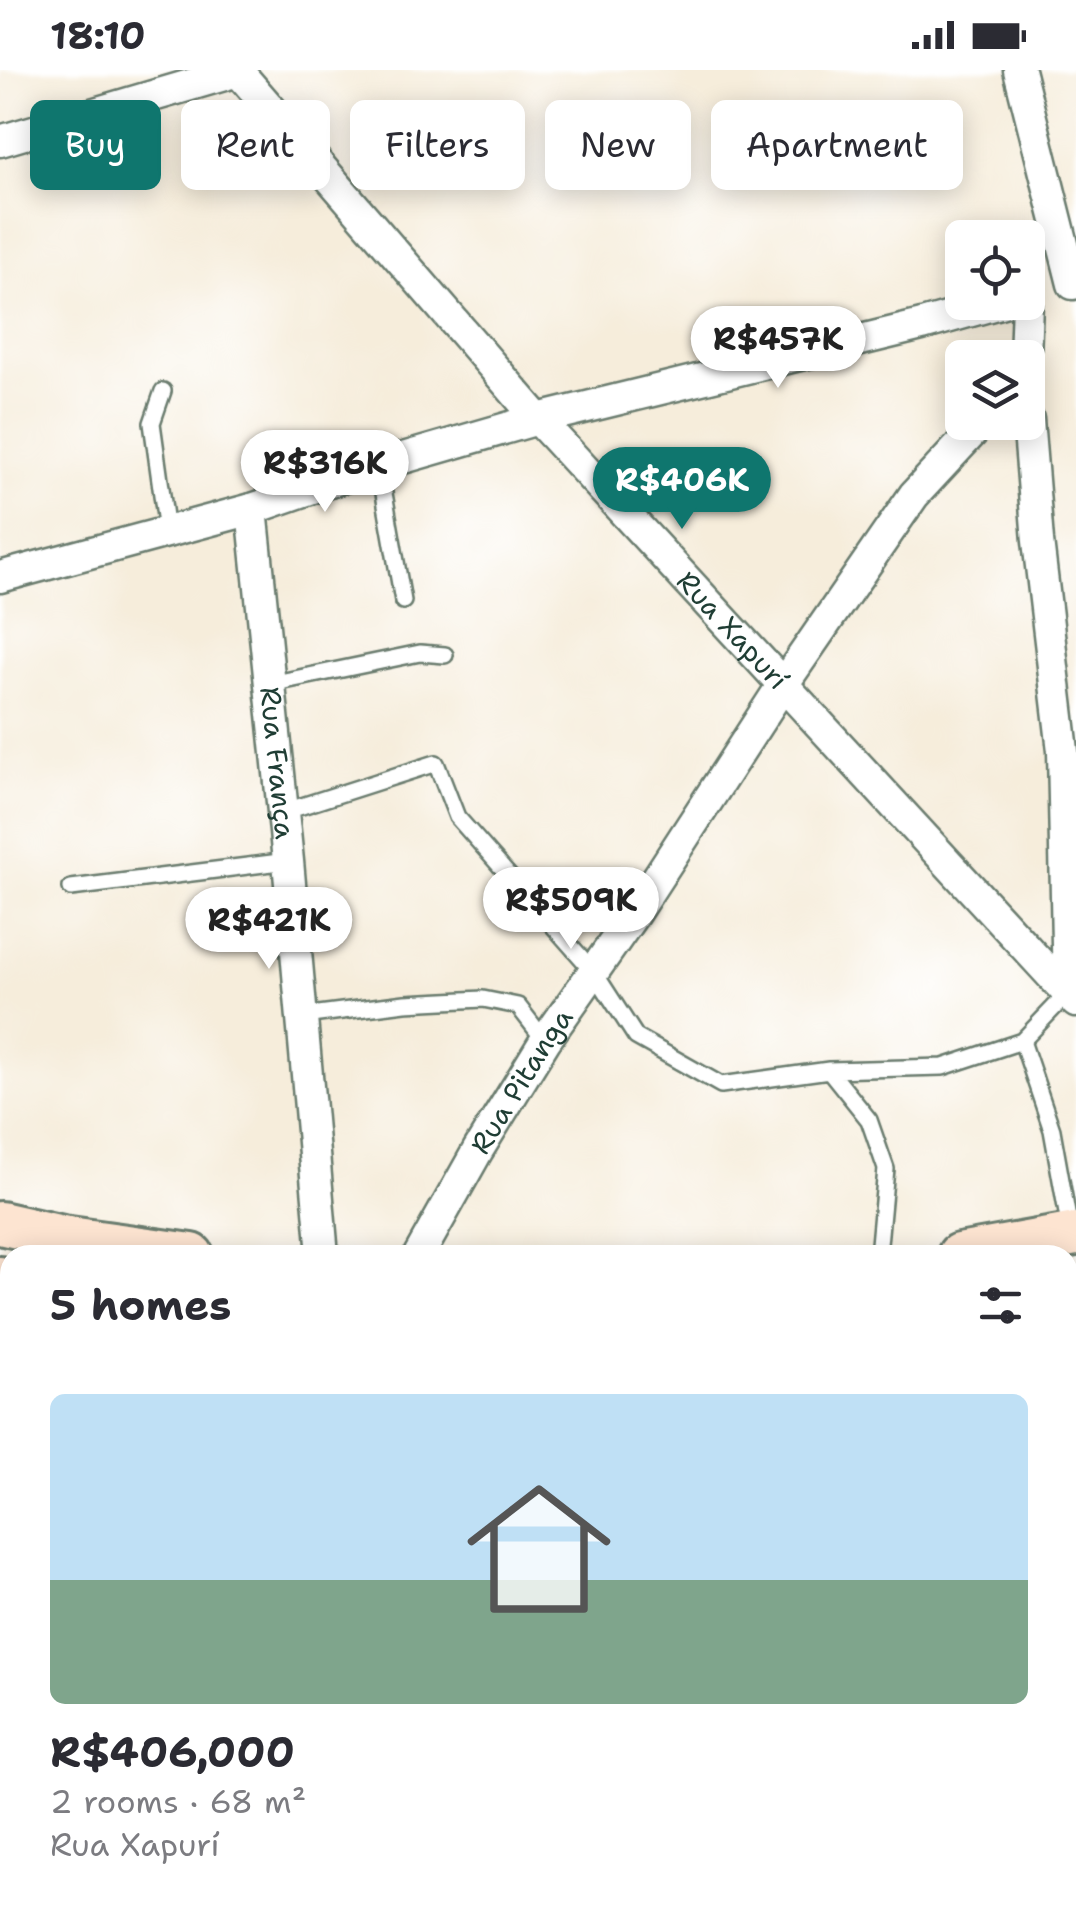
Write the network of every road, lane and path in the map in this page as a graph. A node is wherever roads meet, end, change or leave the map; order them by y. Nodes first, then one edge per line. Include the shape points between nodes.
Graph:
1 (239, 70) edge
2 (1019, 70) edge
3 (0, 141) edge
4 (1074, 283) edge
5 (1045, 292) edge
6 (945, 317) edge
7 (162, 391) dead end
8 (538, 420) junction
9 (965, 440) edge
10 (1030, 440) edge
11 (379, 465) junction
12 (252, 508) junction
13 (167, 532) junction
14 (0, 577) edge
15 (403, 601) dead end
16 (444, 655) dead end
17 (270, 684) junction
18 (782, 686) junction
19 (283, 812) junction
20 (288, 861) junction
21 (71, 888) dead end
22 (594, 972) junction
23 (1072, 998) edge
24 (303, 1016) junction
25 (545, 1041) junction
26 (1022, 1041) junction
27 (829, 1070) junction
28 (0, 1224) edge
29 (1073, 1235) edge
30 (124, 1245) edge
31 (322, 1245) edge
32 (425, 1245) edge
33 (879, 1245) edge
34 (1016, 1245) edge

1 - 3 street
1 - 8 street, Rua Xapurí
2 - 4 street
4 - 5 street
6 - 8 street
7 - 13 lane via 152,423
8 - 11 street
8 - 18 street, Rua Xapurí
9 - 18 street, Rua Pitanga via 914,495
10 - 23 street via 1062,751
11 - 12 street
11 - 15 lane
12 - 13 street
12 - 17 street, Rua França
13 - 14 street
16 - 17 lane via 420,653
17 - 19 street, Rua França
18 - 22 street, Rua Pitanga
18 - 23 street, Rua Xapurí
19 - 20 street, Rua França
19 - 22 lane via 436,762 457,817
20 - 21 lane
20 - 24 street, Rua França
22 - 25 street, Rua Pitanga
22 - 27 lane via 636,1037 721,1085
23 - 26 lane
24 - 25 lane via 483,999 518,1006
24 - 31 street, Rua França
25 - 32 street, Rua Pitanga
26 - 27 lane via 943,1067
26 - 29 lane via 1052,1130
27 - 33 lane via 869,1120 886,1169
28 - 30 main road
29 - 34 main road

